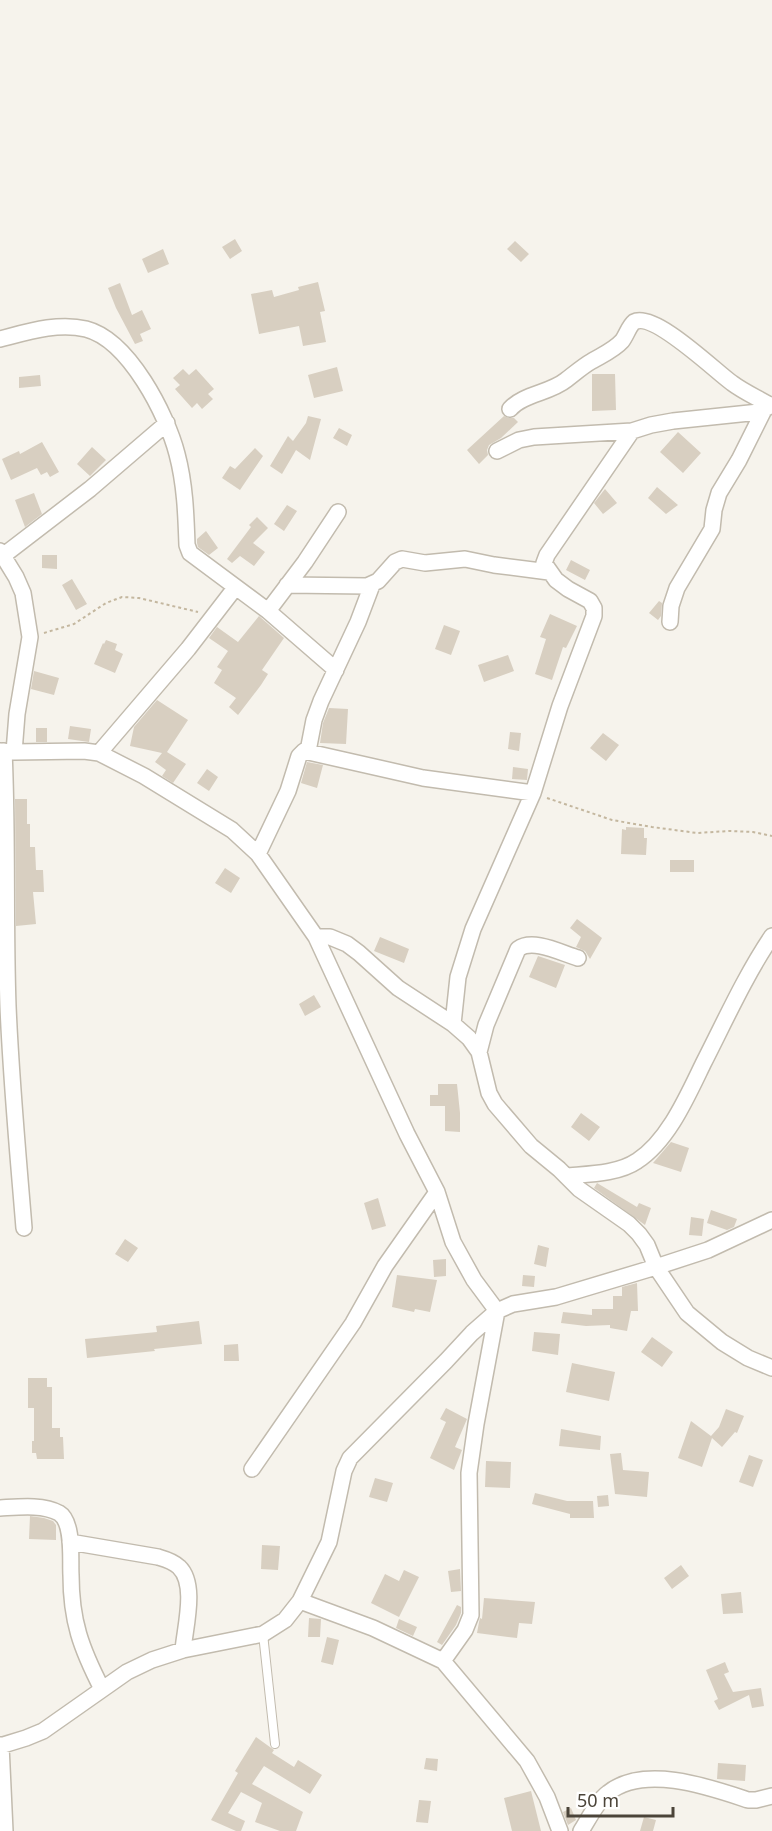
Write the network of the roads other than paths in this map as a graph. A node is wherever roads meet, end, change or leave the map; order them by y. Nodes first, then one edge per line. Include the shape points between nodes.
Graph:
1 (0, 339) edge
2 (769, 407) edge
3 (510, 409) dead end
4 (167, 423) junction
5 (632, 431) junction
6 (497, 451) dead end
7 (338, 512) dead end
8 (2, 553) edge
9 (549, 572) junction
10 (287, 585) junction
11 (372, 585) junction
12 (235, 588) junction
13 (268, 611) junction
14 (670, 622) dead end
15 (336, 670) junction
16 (6, 751) edge
17 (308, 751) junction
18 (99, 753) junction
19 (533, 793) junction
20 (258, 854) junction
21 (772, 936) edge
22 (316, 937) junction
23 (578, 958) dead end
24 (453, 1024) junction
25 (479, 1052) junction
26 (566, 1176) junction
27 (437, 1192) junction
28 (772, 1220) edge
29 (24, 1228) dead end
30 (656, 1267) junction
31 (497, 1311) junction
32 (772, 1368) edge
33 (252, 1469) dead end
34 (0, 1508) edge
35 (70, 1542) junction
36 (300, 1601) junction
37 (263, 1634) junction
38 (183, 1650) junction
39 (443, 1661) junction
40 (102, 1689) junction
41 (274, 1744) dead end
42 (1, 1746) edge
43 (772, 1796) edge
44 (5, 1831) edge
45 (560, 1831) edge
46 (581, 1831) edge

1 - 4 street via 51,327 88,329 125,354
2 - 3 street via 720,375 678,338 646,321 638,321 605,354 562,383 516,402
2 - 5 street
2 - 14 street via 719,493 712,529 677,588
4 - 8 street via 90,489
4 - 12 street via 183,487 188,550
5 - 6 street via 534,437
5 - 9 street via 547,555 544,563
7 - 10 street
8 - 16 street via 22,593 30,637 17,714
9 - 11 street via 465,559 425,563 402,559
9 - 19 street via 590,601 594,616
10 - 11 street
10 - 13 street
11 - 15 street
12 - 13 street
12 - 18 street
13 - 15 street
15 - 17 street via 314,720
16 - 18 street
16 - 29 street via 8,1005
17 - 19 street via 423,778
17 - 20 street via 298,756 288,791
18 - 20 street via 231,830
19 - 24 street via 473,928 458,977
20 - 22 street
21 - 26 street via 678,1114 646,1154 625,1168
22 - 24 street via 330,937 347,944 398,988
22 - 27 street
23 - 25 street via 534,944 518,949 486,1025
24 - 25 street
25 - 26 street via 495,1104 531,1146
26 - 30 street via 639,1234
27 - 31 street via 453,1242
27 - 33 street
28 - 30 street via 708,1250
30 - 31 street
30 - 32 street via 687,1313 722,1342
31 - 36 street via 350,1458 329,1542
31 - 39 street via 469,1473 471,1615
34 - 35 street via 45,1509 60,1514 66,1520
35 - 38 street via 158,1557 178,1566 188,1583 189,1594
35 - 40 street via 76,1629
36 - 37 street via 285,1620
36 - 39 street via 373,1628
37 - 38 street
37 - 41 lane
38 - 40 street via 127,1672
39 - 45 street via 527,1761
40 - 42 street via 43,1731
42 - 44 street
43 - 46 street via 748,1800 681,1781 635,1780 606,1794

